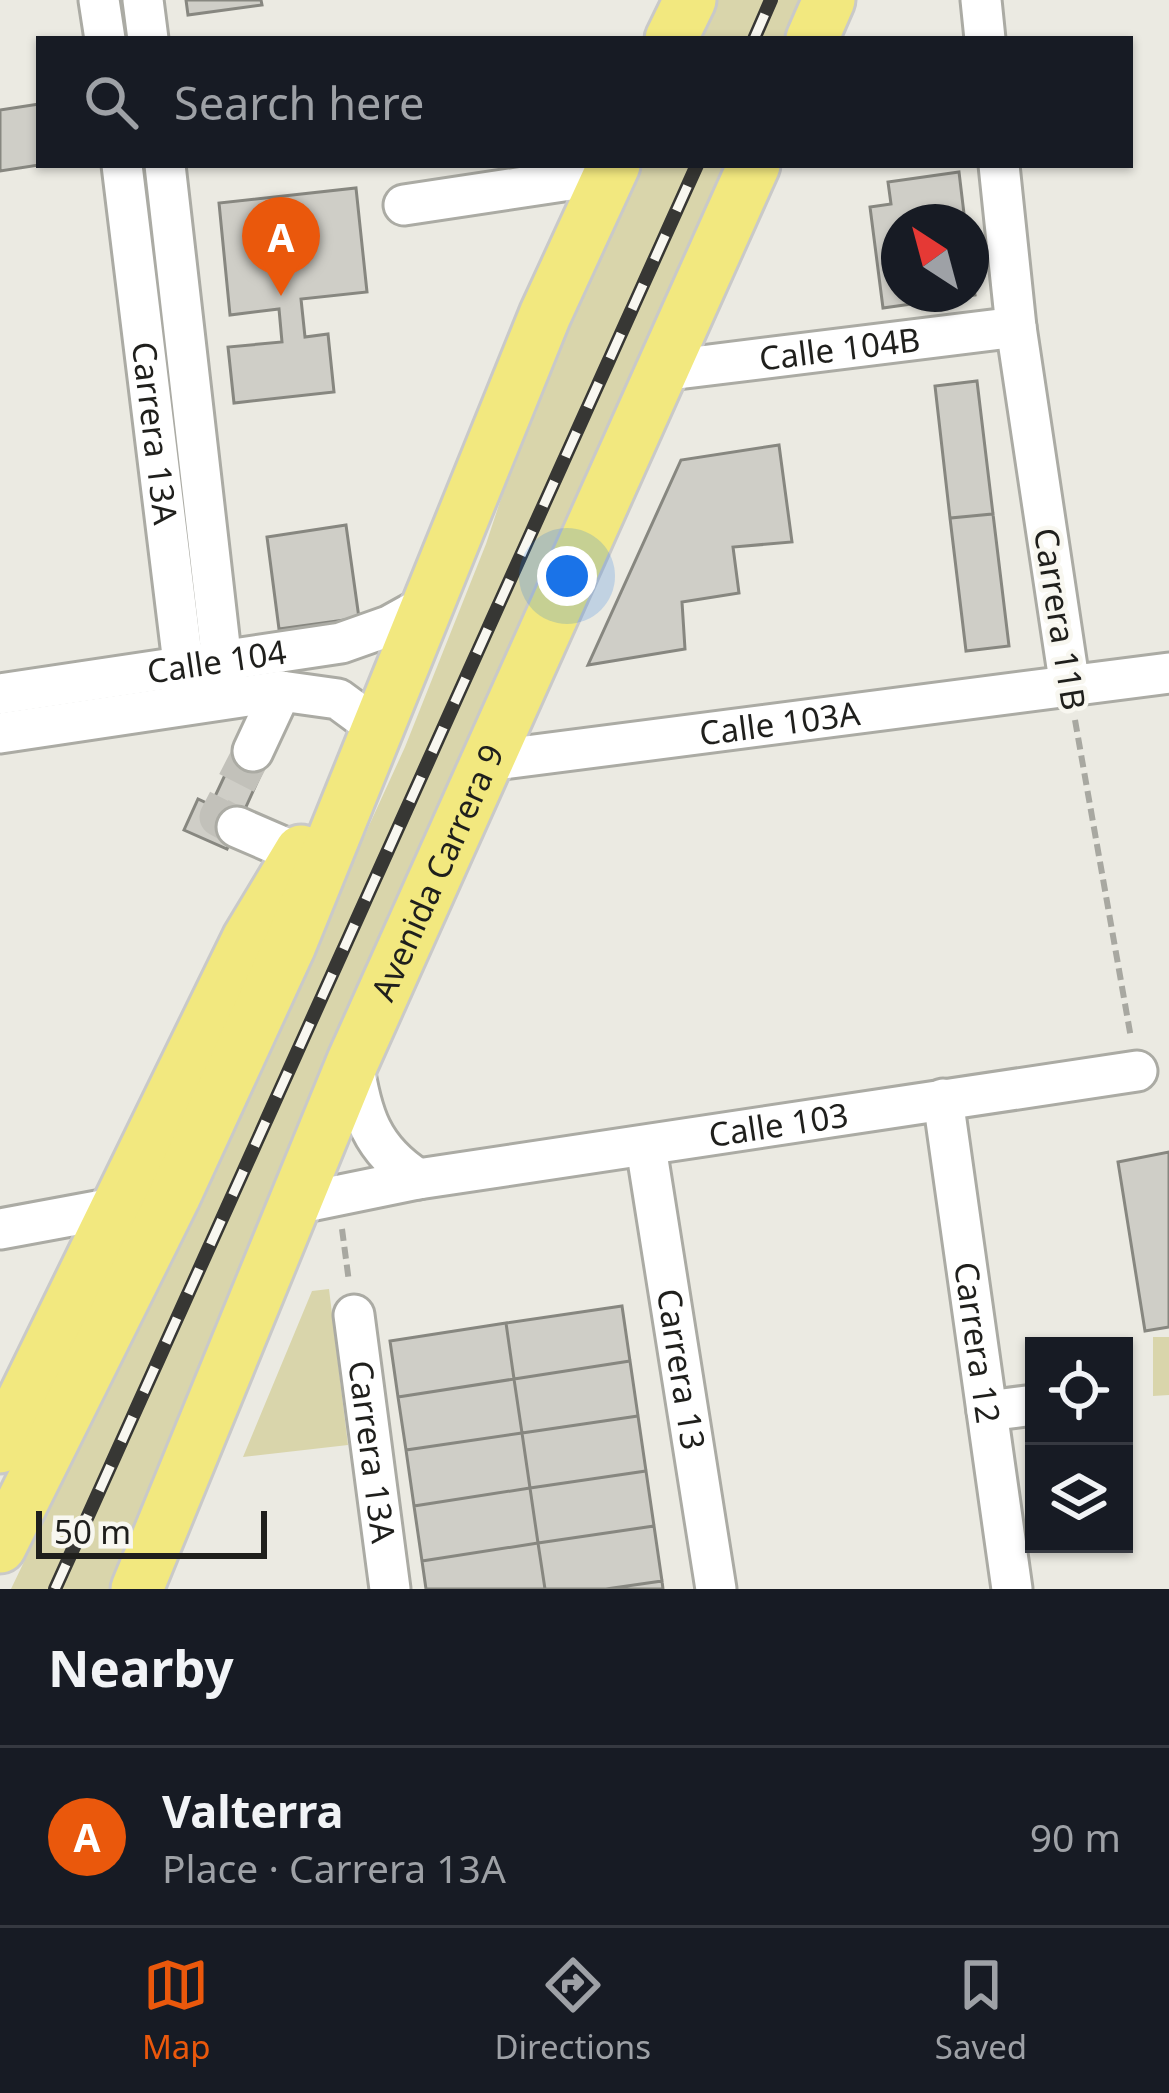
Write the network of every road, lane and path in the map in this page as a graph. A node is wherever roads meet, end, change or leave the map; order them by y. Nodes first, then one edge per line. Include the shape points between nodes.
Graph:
1 (99, 0) edge
2 (143, 0) edge
3 (690, 0) edge
4 (830, 0) edge
5 (981, 0) edge
6 (105, 36) edge
7 (148, 36) edge
8 (672, 36) edge
9 (813, 36) edge
10 (985, 36) edge
11 (122, 168) edge
12 (753, 168) edge
13 (999, 168) edge
14 (612, 169) edge
15 (168, 184) edge
16 (404, 206) dead end
17 (128, 208) junction
18 (1016, 327) junction
19 (661, 371) junction
20 (425, 606) junction
21 (1169, 673) edge
22 (205, 682) junction
23 (1070, 687) junction
24 (281, 691) junction
25 (0, 694) edge
26 (376, 727) junction
27 (0, 733) edge
28 (253, 751) tunnel mouth
29 (488, 761) junction
30 (237, 827) dead end
31 (299, 854) junction
32 (353, 1061) junction
33 (1137, 1071) joint
34 (943, 1099) junction
35 (646, 1147) junction
36 (418, 1179) junction
37 (317, 1200) junction
38 (119, 1207) junction
39 (0, 1229) edge
40 (354, 1315) joint
41 (1025, 1406) edge
42 (987, 1411) junction
43 (0, 1447) edge
44 (0, 1547) edge
45 (137, 1589) edge
46 (390, 1589) edge
47 (716, 1589) edge
48 (1012, 1589) edge

1 - 6 street
2 - 7 street
3 - 8 main road
4 - 9 main road
5 - 10 street
11 - 17 street, Carrera 13A
12 - 19 main road, Avenida Carrera 9
13 - 18 street, Carrera 11B
14 - 16 street
14 - 20 main road
15 - 17 street
15 - 22 street, Carrera 13A
17 - 22 street, Carrera 13A
18 - 19 street, Calle 104B
18 - 23 street, Carrera 11B
19 - 29 main road, Avenida Carrera 9
20 - 22 street, Calle 104 via 353,640
20 - 26 main road
21 - 23 street, Calle 103A
22 - 24 street, Calle 104
22 - 25 street, Calle 104
22 - 27 street, Calle 104
23 - 29 street, Calle 103A
23 - 33 path, Carrera 11B
24 - 26 street, Calle 104 via 338,699
24 - 28 street
26 - 31 main road
26 - 44 main road via 242,1050
29 - 32 main road, Avenida Carrera 9
30 - 31 street
31 - 38 main road via 248,938
32 - 36 street via 375,1138
32 - 37 main road, Avenida Carrera 9
33 - 34 street, Calle 103
34 - 35 street, Calle 103
34 - 42 street, Carrera 12
35 - 36 street, Calle 103
35 - 47 street, Carrera 13
36 - 37 street, Calle 103
37 - 40 path
37 - 45 main road, Avenida Carrera 9
38 - 39 street
38 - 43 main road
40 - 46 street, Carrera 13A
41 - 42 street
42 - 48 street, Carrera 12

